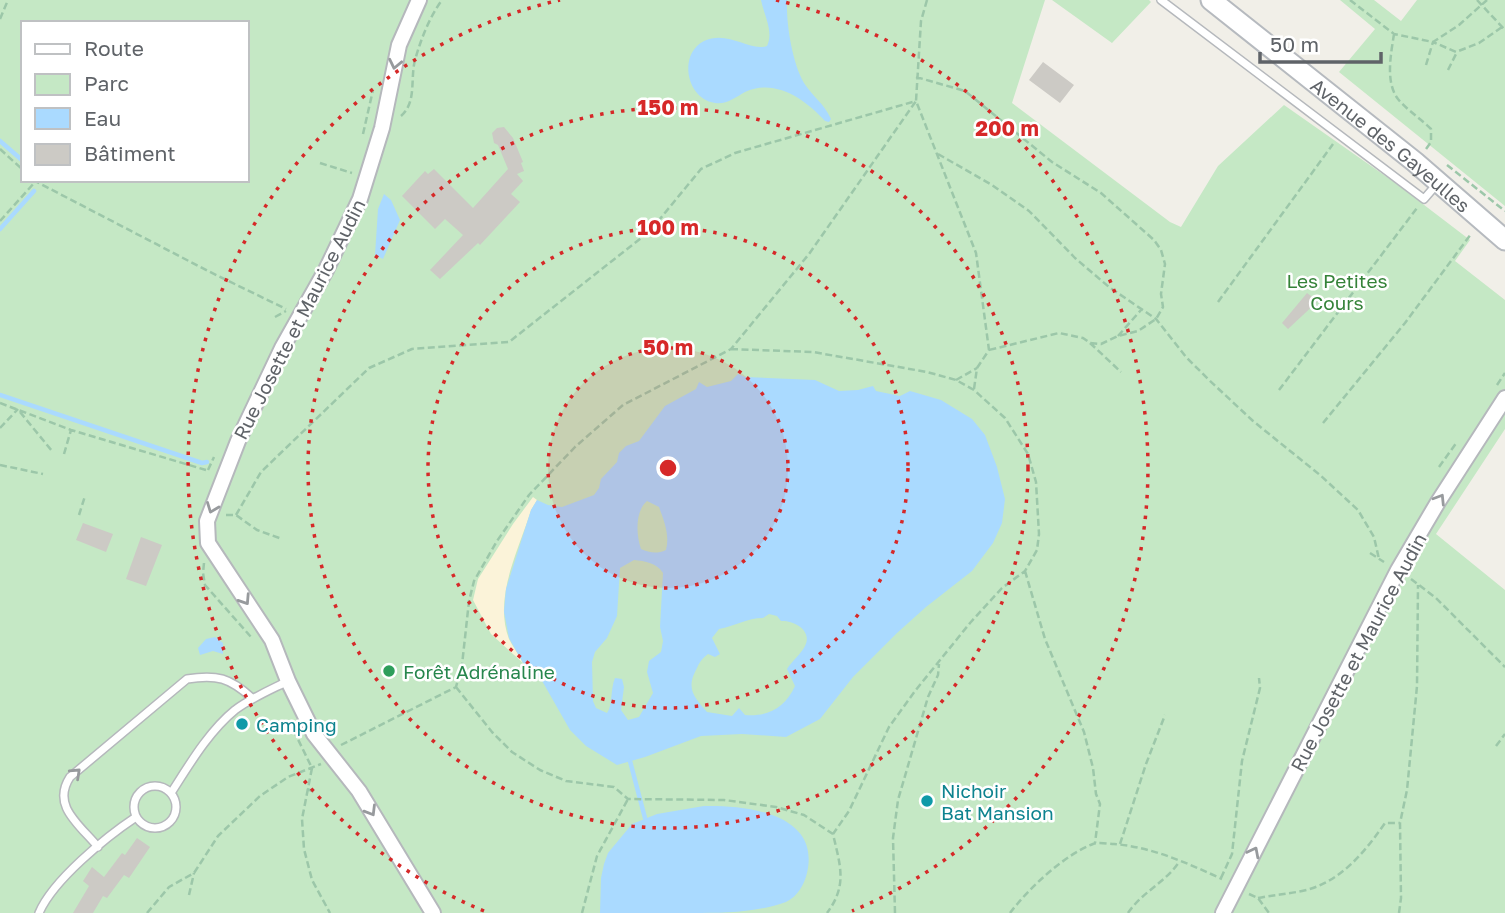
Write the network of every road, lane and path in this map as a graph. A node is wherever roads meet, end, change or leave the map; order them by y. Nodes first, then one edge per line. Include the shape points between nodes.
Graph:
1 (8, 0) edge
2 (419, 0) edge
3 (442, 0) edge
4 (927, 0) edge
5 (1161, 0) edge
6 (1211, 0) edge
7 (1350, 0) edge
8 (1477, 0) edge
9 (1487, 0) edge
10 (1482, 6) junction
11 (0, 19) edge
12 (1504, 28) edge
13 (1394, 34) junction
14 (1433, 42) junction
15 (1456, 52) junction
16 (1426, 65) dead end
17 (1448, 70) dead end
18 (916, 77) junction
19 (375, 82) dead end
20 (916, 101) junction
21 (382, 128) junction
22 (1339, 136) junction
23 (362, 137) dead end
24 (0, 149) edge
25 (938, 154) junction
26 (1415, 162) junction
27 (320, 163) dead end
28 (21, 168) edge
29 (353, 173) junction
30 (361, 174) dead end
31 (33, 182) edge
32 (36, 182) edge
33 (1438, 182) junction
34 (349, 183) dead end
35 (1424, 199) junction
36 (1481, 220) junction
37 (0, 221) edge
38 (1505, 240) edge
39 (1219, 302) dead end
40 (1142, 309) junction
41 (275, 317) dead end
42 (1156, 319) junction
43 (1118, 336) junction
44 (1090, 343) junction
45 (732, 349) junction
46 (989, 350) junction
47 (977, 368) junction
48 (1121, 372) dead end
49 (956, 380) junction
50 (974, 390) junction
51 (1279, 390) dead end
52 (1505, 398) edge
53 (0, 403) edge
54 (18, 410) junction
55 (1323, 423) dead end
56 (0, 428) edge
57 (72, 430) junction
58 (52, 451) dead end
59 (64, 454) dead end
60 (0, 465) edge
61 (43, 474) dead end
62 (225, 474) junction
63 (85, 496) dead end
64 (210, 514) junction
65 (79, 515) dead end
66 (236, 515) junction
67 (282, 539) dead end
68 (208, 543) junction
69 (1370, 553) dead end
70 (1379, 559) junction
71 (1398, 570) junction
72 (1025, 571) junction
73 (1418, 585) junction
74 (256, 643) dead end
75 (939, 661) junction
76 (1505, 667) edge
77 (1259, 678) dead end
78 (288, 681) junction
79 (456, 687) junction
80 (252, 698) junction
81 (286, 713) dead end
82 (1165, 716) dead end
83 (1505, 734) edge
84 (1496, 746) dead end
85 (331, 756) junction
86 (312, 768) junction
87 (307, 789) junction
88 (316, 792) dead end
89 (171, 793) junction
90 (628, 799) junction
91 (136, 817) junction
92 (1400, 822) junction
93 (833, 834) junction
94 (1094, 843) junction
95 (1120, 845) junction
96 (99, 847) junction
97 (1180, 860) junction
98 (194, 873) junction
99 (1221, 878) junction
100 (1236, 887) junction
101 (189, 895) dead end
102 (1258, 898) junction
103 (1267, 912) edge
104 (39, 913) edge
105 (147, 913) edge
106 (330, 913) edge
107 (433, 913) edge
108 (582, 913) edge
109 (827, 913) edge
110 (894, 913) edge
111 (1010, 913) edge
112 (1128, 913) edge
113 (1223, 913) edge
114 (1399, 913) edge

1 - 11 path
2 -> 21 street, Rue Josette et Maurice Audin via 399,45
3 - 21 path via 414,62 412,102 404,115
4 - 18 path
5 - 22 lane
6 - 26 street, Avenue des Gayeulles
7 - 13 path
8 - 10 path
9 - 10 path
10 - 12 path
10 - 14 path
12 - 15 path
13 - 14 path
13 - 26 path via 1390,72 1398,99 1432,129 1431,142
14 - 15 path
14 - 16 path
15 - 17 path
18 - 20 path
18 - 42 path via 965,91 1052,162 1101,193 1154,240 1165,264 1163,307
19 - 23 path
20 - 25 path
20 - 45 path via 809,254
20 - 66 path via 735,153 701,169 650,230 509,342 412,349 369,368 261,472
21 - 62 street, Rue Josette et Maurice Audin via 353,217 282,348
22 - 35 lane
22 - 39 path
24 - 28 path
25 - 40 path via 1029,211 1075,258
25 - 46 path via 976,253
26 - 33 street, Avenue des Gayeulles
27 - 29 path
29 - 30 path
29 - 34 path
31 - 37 path
32 - 41 path via 289,310
33 - 35 lane
33 - 36 street, Avenue des Gayeulles
35 - 51 path
36 - 38 street, Avenue des Gayeulles
36 - 55 path
40 - 42 path
40 - 43 path
42 - 43 path via 1138,331
42 - 70 path via 1209,380 1358,510 1374,537
43 - 44 path via 1101,344
44 - 46 path via 1059,332
44 - 48 path
45 - 49 path via 813,352
45 - 79 path via 624,405 575,447 530,495 474,581
46 - 47 path
47 - 49 path
47 - 50 path
49 - 50 path
50 - 72 path via 1005,418 1033,467 1039,534 1037,550
71 -> 52 street, Rue Josette et Maurice Audin
53 - 54 path
54 - 56 path
54 - 57 path
54 - 58 path
57 - 59 path
57 - 62 path
60 - 61 path
62 -> 64 street, Rue Josette et Maurice Audin
63 - 65 path
64 - 66 path
64 - 68 street, Rue Josette et Maurice Audin
66 - 67 path via 257,530
68 - 74 path via 205,585
68 -> 78 street via 272,640
69 - 70 path
70 - 71 path
71 - 73 path
100 -> 71 street, Rue Josette et Maurice Audin
72 - 75 path via 1002,588
72 - 94 path via 1045,639 1090,756 1100,804
73 - 76 path
73 - 92 path via 1417,686
75 - 93 path via 888,727 849,811
75 - 110 path via 898,800 893,838
77 - 99 path via 1242,761 1231,855
78 - 80 lane
78 - 85 street via 314,734
79 - 85 path via 341,745
79 - 90 path via 512,752 566,781 614,787
80 - 89 lane via 210,737
96 -> 80 lane via 64,807 62,788 70,777 187,679 224,679
81 - 86 path
82 - 95 path
83 - 84 path
85 - 86 path
85 -> 107 street via 359,791
86 - 87 path
86 - 98 path via 288,777 250,805 218,836
87 - 88 path
87 - 106 path via 302,818 304,849
89 - 91 lane via 158,786 141,791 134,803
89 - 91 lane via 176,803 169,824 152,828
90 - 93 path via 724,800 776,807 804,815
90 - 108 path via 597,856
91 - 96 lane
92 - 102 path via 1385,823 1360,857 1325,883
92 - 114 path
93 - 109 path via 842,880
94 - 95 path
94 - 111 path via 1039,881
95 - 97 path
96 - 104 lane via 66,875
97 - 99 path
97 - 112 path
98 - 101 path
98 - 105 path via 169,887
99 - 100 path
100 - 102 path
100 - 113 street, Rue Josette et Maurice Audin
102 - 103 path

